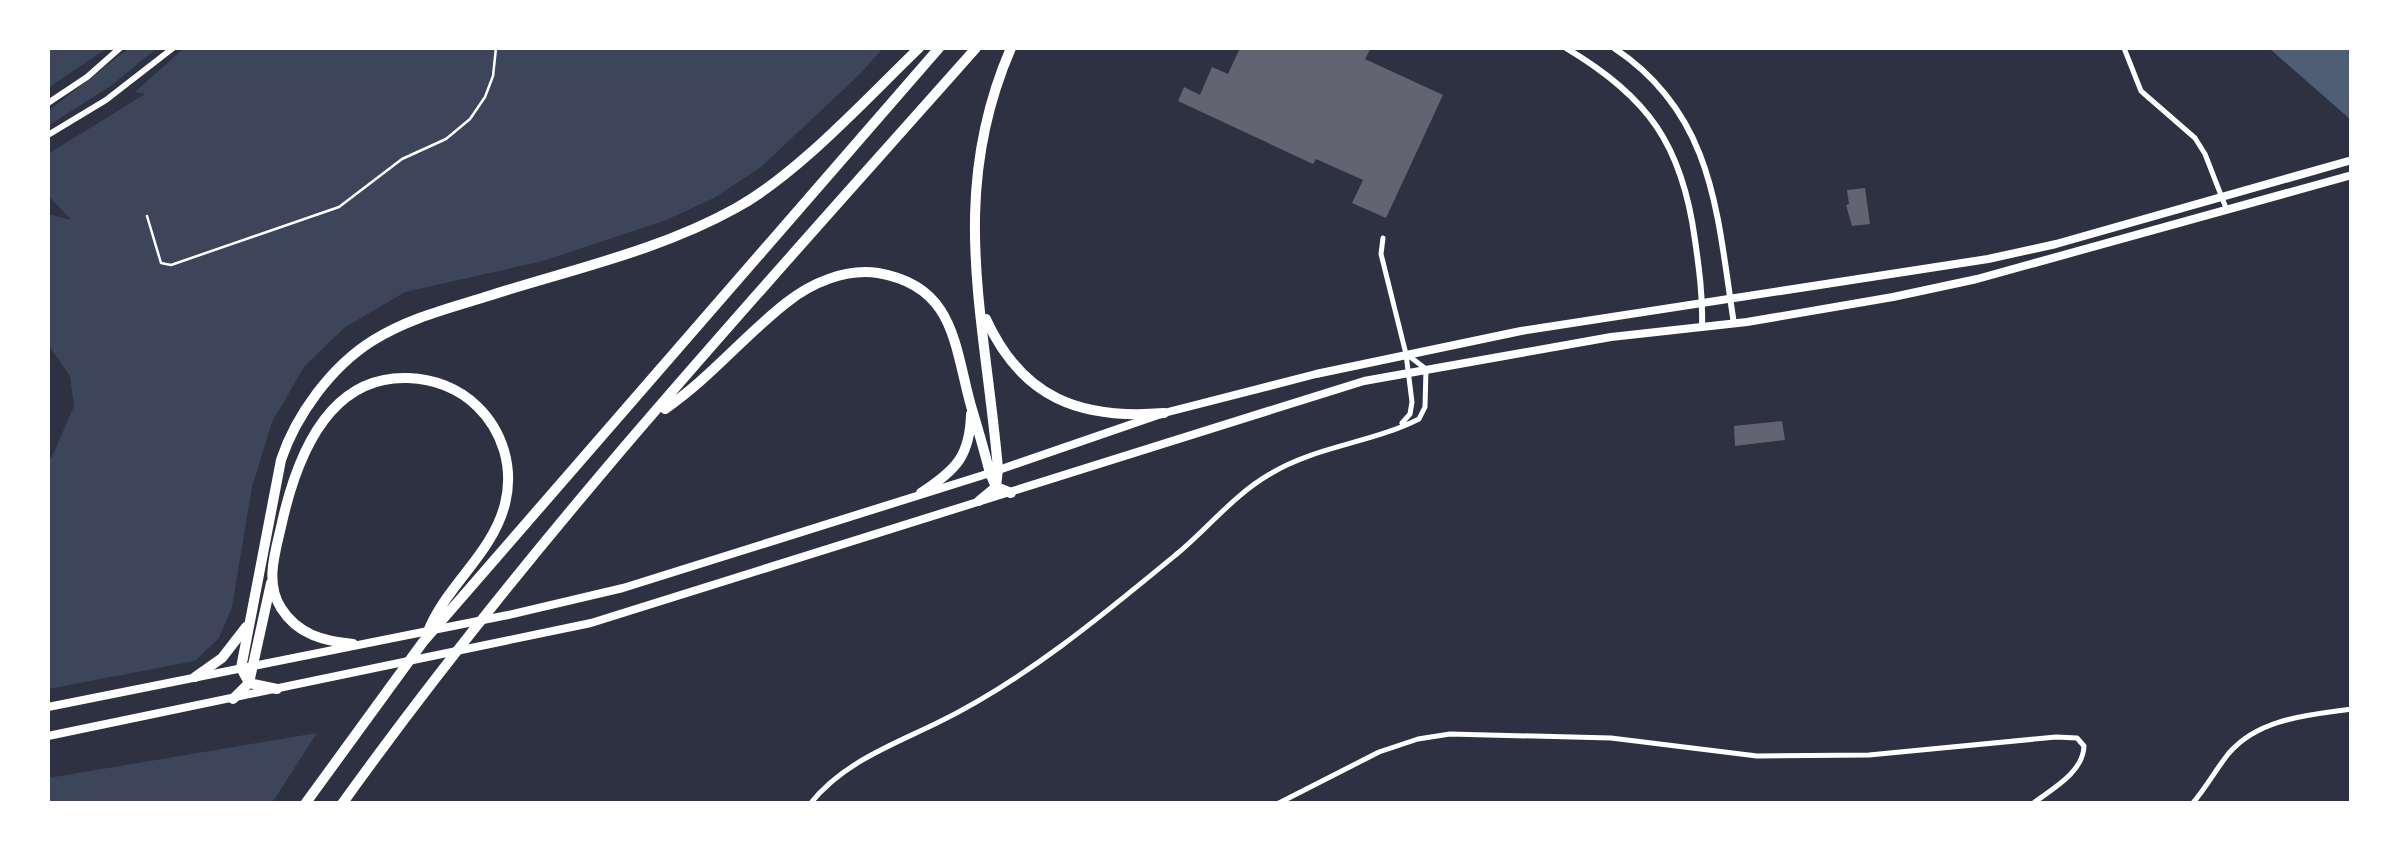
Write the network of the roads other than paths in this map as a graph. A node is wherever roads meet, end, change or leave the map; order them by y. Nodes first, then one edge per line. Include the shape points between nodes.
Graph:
1 (120, 48) edge
2 (173, 48) edge
3 (496, 48) edge
4 (919, 48) edge
5 (938, 48) edge
6 (976, 48) edge
7 (1011, 48) edge
8 (1566, 48) edge
9 (1614, 48) edge
10 (2124, 48) edge
11 (48, 103) edge
12 (48, 135) edge
13 (2352, 160) edge
14 (2352, 176) edge
15 (2222, 196) junction
16 (2226, 208) junction
17 (147, 216) dead end
18 (1383, 238) dead end
19 (1730, 300) junction
20 (1703, 304) junction
21 (981, 310) junction
22 (1734, 324) junction
23 (1702, 326) junction
24 (1406, 354) junction
25 (1426, 369) junction
26 (1406, 372) junction
27 (972, 408) junction
28 (1164, 413) junction
29 (651, 418) junction
30 (1400, 425) junction
31 (994, 471) junction
32 (996, 487) junction
33 (922, 493) junction
34 (1011, 493) junction
35 (980, 502) junction
36 (272, 578) junction
37 (246, 626) junction
38 (423, 642) junction
39 (353, 644) junction
40 (254, 665) junction
41 (241, 668) junction
42 (195, 677) junction
43 (249, 682) junction
44 (278, 690) junction
45 (233, 698) junction
46 (48, 707) edge
47 (2352, 710) edge
48 (48, 736) edge
49 (305, 804) edge
50 (342, 804) edge
51 (810, 804) edge
52 (1277, 804) edge
53 (2032, 804) edge
54 (2192, 804) edge

1 - 11 street
2 - 12 street
3 - 17 lane via 490,85 464,126 402,160 340,207 171,265 156,254
4 - 37 highway via 780,179 740,206 648,246 414,319 346,362 285,446
5 - 38 highway
6 - 29 highway
7 - 21 highway via 984,124 976,176 973,252
8 - 20 street via 1626,90 1668,146 1688,193
9 - 19 street via 1665,94 1700,152
10 - 15 street via 2141,92 2195,138
13 - 15 main road
14 - 16 main road
15 - 16 street
15 - 19 main road via 1988,259
16 - 22 main road via 1977,279
18 - 24 street via 1381,254
19 - 20 main road
19 - 22 street
20 - 23 street
20 - 24 main road
21 - 28 highway via 1005,356 1052,397 1112,414
21 - 31 highway
22 - 23 main road
23 - 25 main road
24 - 25 street
24 - 26 street
24 - 28 main road
25 - 26 main road
25 - 30 street via 1423,414
26 - 30 street via 1412,402
26 - 34 main road
27 - 29 highway via 941,309 902,279 854,272 790,300
27 - 31 highway
27 - 33 highway via 971,433 958,463
28 - 31 main road
29 - 50 highway via 521,570
30 - 51 street via 1271,473 1060,646 978,701 859,762
31 - 32 highway
31 - 33 main road
32 - 34 highway
32 - 35 highway
33 - 39 main road via 624,588
34 - 35 main road
35 - 44 main road via 591,623
36 - 38 highway via 292,478 314,433 348,396 368,385 398,378 438,382 489,419 508,469 506,502 490,540 434,616
36 - 39 highway via 282,609 298,627
36 - 40 highway
37 - 41 highway
37 - 42 highway via 222,658
38 - 49 highway
39 - 40 main road
40 - 41 main road
40 - 43 highway
41 - 42 main road
41 - 43 highway
42 - 46 main road
43 - 44 highway
43 - 45 highway
44 - 45 main road
45 - 48 main road
47 - 54 street via 2273,723 2252,734 2230,751
52 - 53 street via 1379,752 1450,734 1611,738 1757,756 1868,755 2078,738 2083,759

